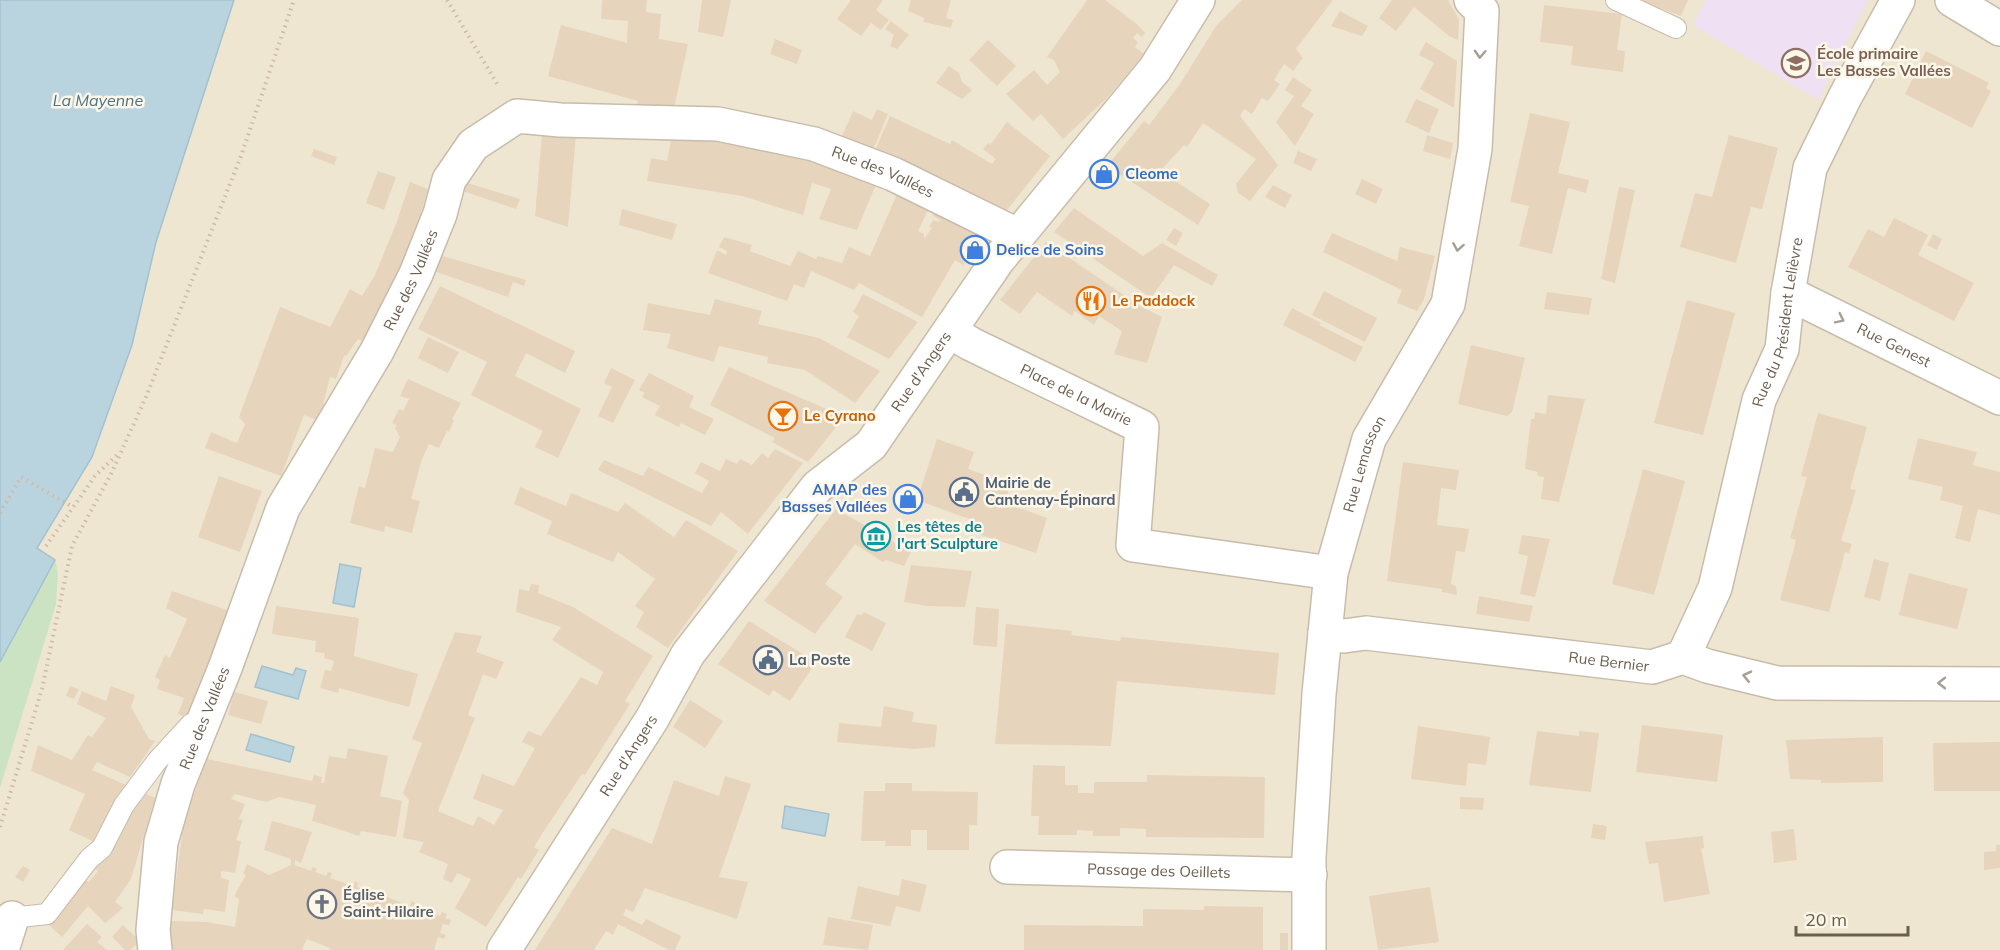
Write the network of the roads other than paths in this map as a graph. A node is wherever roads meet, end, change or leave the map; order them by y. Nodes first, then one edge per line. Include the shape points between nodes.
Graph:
1 (1198, 0) edge
2 (1471, 0) edge
3 (1616, 0) edge
4 (1898, 0) edge
5 (1952, 0) edge
6 (1676, 28) dead end
7 (2000, 29) edge
8 (1017, 235) junction
9 (1788, 293) junction
10 (951, 332) junction
11 (2000, 398) edge
12 (1331, 573) junction
13 (1325, 633) junction
14 (1683, 657) junction
15 (2000, 684) edge
16 (204, 720) junction
17 (1007, 867) dead end
18 (1310, 874) junction
19 (12, 918) joint
20 (2, 950) edge
21 (155, 950) edge
22 (504, 950) edge
23 (1309, 950) edge

1 - 8 street, Rue d'Angers via 1155,69
2 -> 12 street, Rue Lemasson via 1482,11 1475,149 1448,304 1369,439
3 - 6 lane
4 - 9 street, Rue du Président Lelièvre via 1810,168
5 - 7 street
8 - 10 street, Rue d'Angers
8 - 16 street, Rue des Vallées via 893,174 814,144 718,124 517,116 473,145 449,180 412,284 377,351 283,507
9 -> 11 street, Rue Genest
9 - 14 street, Rue du Président Lelièvre via 1782,349 1759,400 1715,588
10 - 12 street, Place de la Mairie via 1142,427 1132,545
10 - 22 street, Rue d'Angers via 871,445 817,488 688,654 652,719
12 - 13 street, Rue Lemasson
13 - 14 street, Rue Bernier via 1366,633 1652,668
13 - 18 street, Rue Lemasson
15 -> 14 street via 1777,682
16 - 19 lane via 191,724 157,760 124,805 102,848 47,914
16 - 21 street, Rue des Vallées via 178,784 161,842 153,930
17 - 18 street, Passage des Oeillets
18 - 23 street, Rue Lemasson
19 - 20 street

